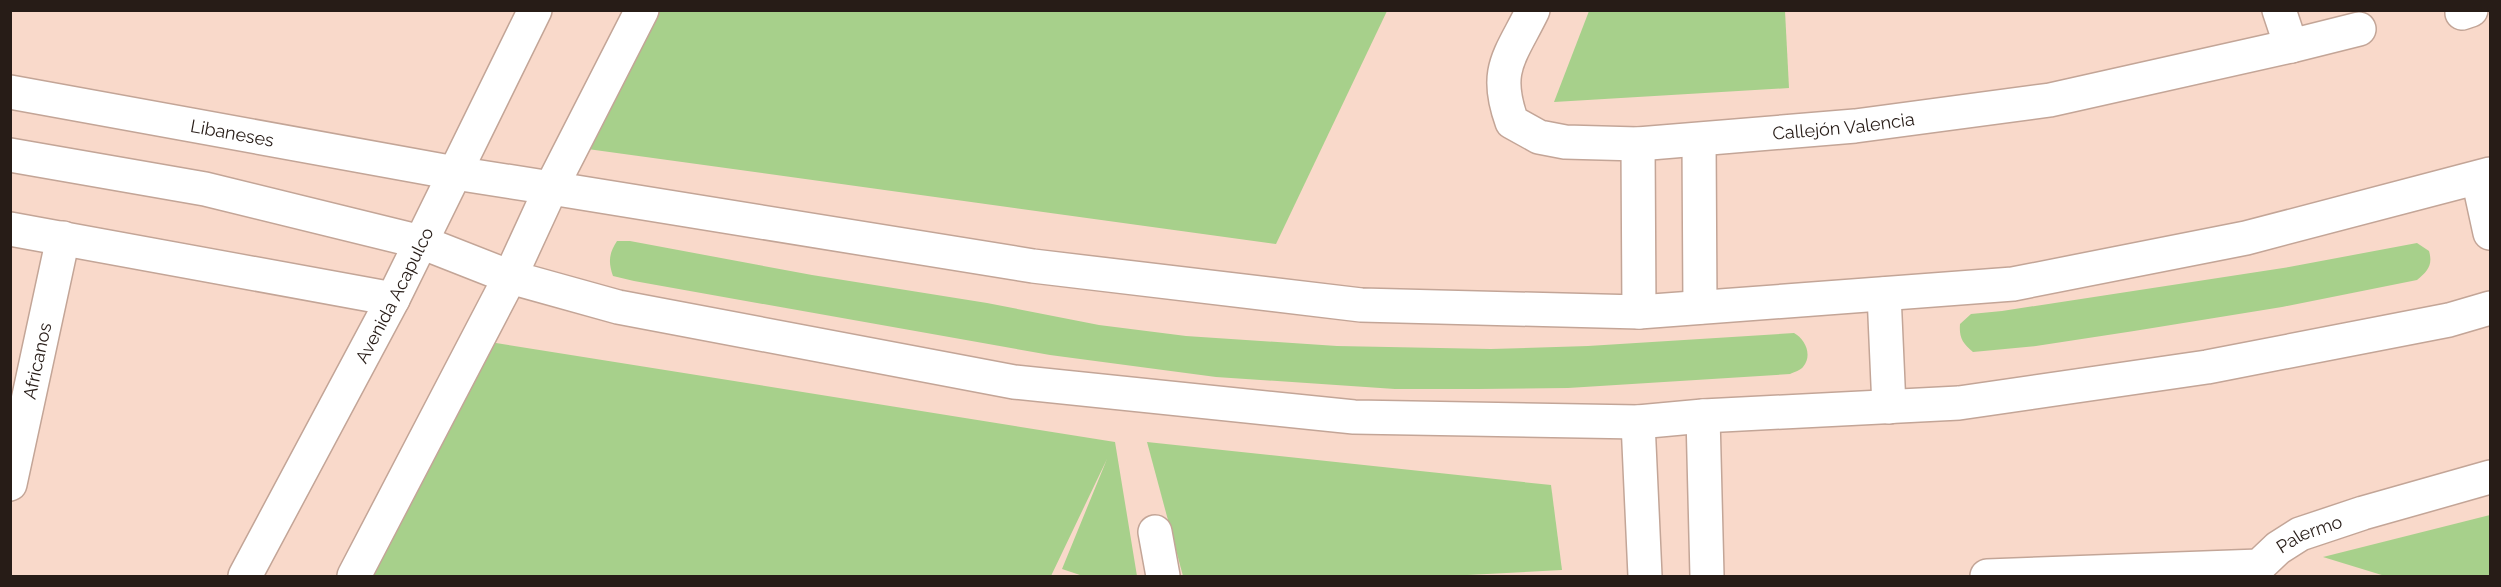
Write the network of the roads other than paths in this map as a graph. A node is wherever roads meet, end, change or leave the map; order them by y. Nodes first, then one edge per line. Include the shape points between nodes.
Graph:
1 (535, 10) edge
2 (642, 10) edge
3 (1533, 10) edge
4 (2279, 10) edge
5 (2359, 29) dead end
6 (2291, 46) junction
7 (10, 92) edge
8 (1699, 141) junction
9 (1638, 144) junction
10 (10, 155) edge
11 (455, 173) junction
12 (2484, 176) edge
13 (551, 188) junction
14 (10, 228) edge
15 (2490, 232) edge
16 (63, 238) junction
17 (421, 242) junction
18 (510, 277) junction
19 (1884, 294) junction
20 (393, 299) junction
21 (1700, 307) junction
22 (2490, 308) edge
23 (1639, 312) junction
24 (1889, 407) junction
25 (1703, 416) junction
26 (1638, 422) junction
27 (2490, 477) edge
28 (10, 484) edge
29 (1155, 532) dead end
30 (2263, 571) edge
31 (2052, 575) edge
32 (245, 576) edge
33 (354, 576) edge
34 (1162, 576) edge
35 (1645, 576) edge
36 (1707, 576) edge
37 (1987, 576) edge

1 - 11 street, Avenida Acapulco
2 - 13 street
3 - 9 street, Callejón Valencia via 1504,68 1504,98 1512,122 1539,137 1565,142
4 - 6 street
5 - 6 street, Callejón Valencia
6 - 8 street, Callejón Valencia via 2050,100 1855,126
7 - 11 street, Libaneses
8 - 9 street, Callejón Valencia
8 - 21 street
9 - 23 street
10 - 17 street via 205,189
11 - 13 street, Libaneses
11 - 17 street, Avenida Acapulco
12 - 15 street
12 - 19 street, Libaneses via 2246,238 2013,284
13 - 18 street
13 - 23 street, Libaneses via 1033,266 1361,304
14 - 16 street
16 - 20 street
16 - 28 street, Africanos
17 - 18 street
17 - 20 street, Avenida Acapulco
18 - 26 street via 618,307 1014,382 1354,417
18 - 33 street
19 - 21 street, Libaneses
19 - 24 street
20 - 32 street, Avenida Acapulco
21 - 23 street, Libaneses
22 - 24 street via 2448,320 2207,366 1959,403
24 - 25 street
25 - 26 street
25 - 36 street
26 - 35 street
27 - 30 street, Palermo via 2300,534 2278,548
29 - 34 street
30 - 31 street, Palermo
31 - 37 street, Palermo

